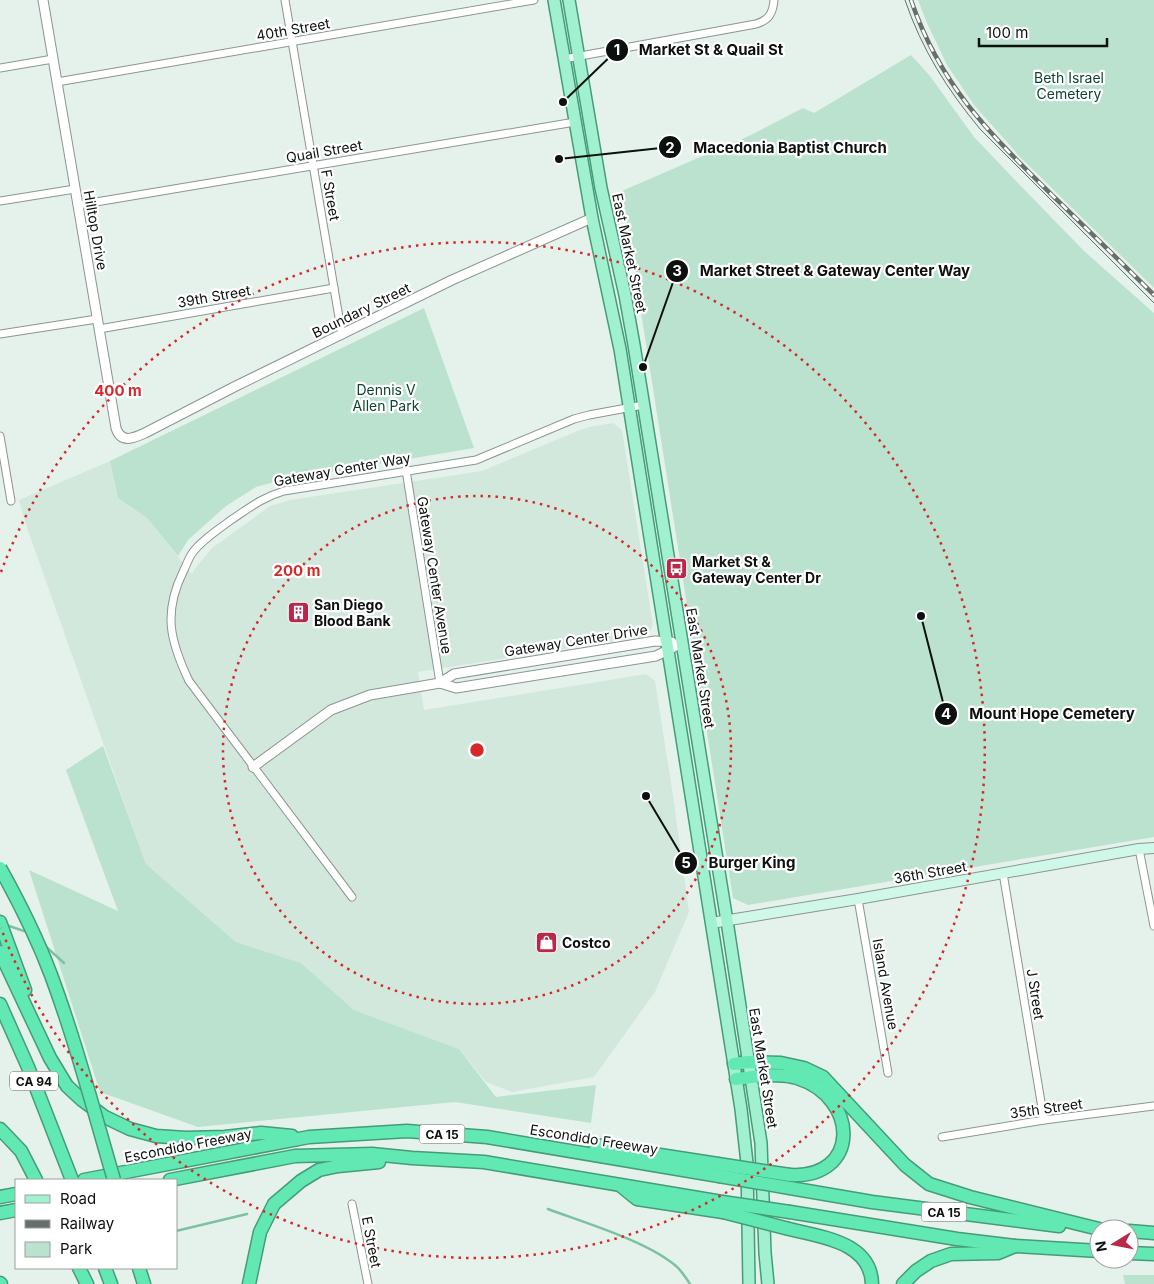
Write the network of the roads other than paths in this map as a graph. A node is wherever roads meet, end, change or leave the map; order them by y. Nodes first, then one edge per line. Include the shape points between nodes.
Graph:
1 (43, 0) edge
2 (285, 0) edge
3 (534, 0) edge
4 (554, 0) edge
5 (569, 0) edge
6 (774, 0) edge
7 (292, 42) junction
8 (578, 56) junction
9 (53, 59) junction
10 (564, 59) junction
11 (0, 68) edge
12 (57, 82) junction
13 (575, 122) junction
14 (313, 165) junction
15 (75, 189) junction
16 (0, 201) edge
17 (78, 205) junction
18 (592, 218) junction
19 (334, 288) junction
20 (97, 319) junction
21 (631, 327) junction
22 (99, 329) junction
23 (0, 334) edge
24 (342, 335) junction
25 (643, 405) junction
26 (629, 407) junction
27 (145, 433) joint
28 (0, 436) edge
29 (2, 458) edge
30 (406, 470) junction
31 (11, 501) dead end
32 (682, 643) junction
33 (667, 646) junction
34 (440, 683) junction
35 (253, 767) junction
36 (1154, 848) edge
37 (1139, 849) junction
38 (0, 868) edge
39 (1003, 873) junction
40 (1151, 891) edge
41 (352, 897) dead end
42 (858, 899) junction
43 (727, 921) junction
44 (0, 922) edge
45 (711, 923) junction
46 (1154, 926) edge
47 (4, 948) edge
48 (0, 1004) edge
49 (748, 1062) junction
50 (734, 1064) junction
51 (888, 1073) dead end
52 (751, 1078) junction
53 (736, 1079) junction
54 (1154, 1106) edge
55 (1044, 1120) junction
56 (0, 1128) edge
57 (309, 1137) junction
58 (942, 1137) dead end
59 (412, 1158) junction
60 (34, 1175) edge
61 (72, 1179) edge
62 (89, 1179) edge
63 (114, 1179) edge
64 (175, 1179) edge
65 (790, 1182) junction
66 (15, 1194) edge
67 (0, 1197) edge
68 (352, 1204) dead end
69 (723, 1207) junction
70 (15, 1210) edge
71 (0, 1213) edge
72 (1089, 1227) edge
73 (1089, 1228) edge
74 (1139, 1232) edge
75 (1154, 1233) edge
76 (1016, 1246) junction
77 (1089, 1250) edge
78 (1139, 1253) edge
79 (1154, 1254) edge
80 (80, 1269) edge
81 (105, 1269) edge
82 (139, 1269) edge
83 (87, 1284) edge
84 (111, 1284) edge
85 (144, 1284) edge
86 (249, 1284) edge
87 (368, 1284) edge
88 (749, 1284) edge
89 (768, 1284) edge
90 (872, 1284) edge
91 (903, 1284) edge

1 - 9 street, Hilltop Drive
2 - 7 street, F Street
3 - 7 street, 40th Street
4 - 10 main road, East Market Street
5 - 8 main road, East Market Street
6 - 8 street via 770,17 763,22
7 - 12 street, 40th Street
7 - 14 street, F Street
8 - 10 street
8 - 21 main road, East Market Street via 601,188
9 - 11 street
9 - 12 street, Hilltop Drive
10 - 13 main road, East Market Street
12 - 15 street, Hilltop Drive
13 - 14 street, Quail Street
13 - 18 main road, East Market Street
14 - 17 street, Quail Street
14 - 19 street, F Street
15 - 16 street
15 - 17 street, Hilltop Drive
17 - 20 street, Hilltop Drive
18 - 21 main road via 603,230 621,306
18 - 24 street, Boundary Street via 452,280
18 - 26 main road, East Market Street
19 - 22 street, 39th Street
19 - 24 street, F Street
20 - 22 street, Hilltop Drive
20 - 23 street
21 - 25 main road, East Market Street
22 - 27 street, Hilltop Drive via 118,435 132,439
24 - 27 street, Boundary Street
25 - 26 street, Gateway Center Way
25 - 32 main road, East Market Street
26 - 30 street, Gateway Center Way via 574,419 476,460
26 - 33 main road, East Market Street
28 - 29 street
29 - 31 street
30 - 34 street, Gateway Center Avenue
30 - 35 street, Gateway Center Way via 267,496 209,536 191,556 176,586 171,608 177,656 189,681
32 - 33 street, Gateway Center Drive
32 - 43 main road, East Market Street
33 - 34 street, Gateway Center Drive via 655,641 454,674
33 - 34 street, Gateway Center Drive via 658,656 456,688
33 - 45 main road, East Market Street
34 - 35 street, Gateway Center Drive via 370,695 331,710
35 - 41 street, Gateway Center Way
36 - 37 main road, 36th Street
37 - 39 main road, 36th Street
37 - 40 street
38 - 63 highway, bridge via 51,973
39 - 42 main road, 36th Street
39 - 55 street, J Street
40 - 46 street
42 - 43 main road, 36th Street
42 - 51 street, Island Avenue
43 - 45 main road, 36th Street
43 - 49 main road, East Market Street
44 - 47 highway
45 - 50 main road, East Market Street
47 - 57 highway via 24,984 32,1021 50,1058 67,1086 105,1117 130,1129 156,1136 224,1137 261,1133
48 - 61 highway, CA 94
49 - 50 highway
49 - 52 main road, East Market Street
49 - 72 highway via 781,1063 804,1068 823,1077 905,1165 929,1184
50 - 53 main road, East Market Street
52 - 53 highway
52 - 65 highway via 797,1077 824,1092 840,1113 844,1128 836,1156 817,1173
52 - 89 main road, East Market Street via 761,1143
53 - 88 main road, East Market Street via 747,1163
54 - 55 street, 35th Street
55 - 58 street, 35th Street
56 - 60 highway via 20,1151
57 - 62 highway, Escondido Freeway / CA 15
57 - 65 highway, Escondido Freeway / CA 15, bridge via 407,1131 487,1137
59 - 64 highway, CA 15 via 372,1154 295,1156
59 - 69 highway, CA 15 via 484,1162 621,1186 637,1199
59 - 86 highway via 338,1166 319,1170 301,1181 274,1204 260,1232
65 - 73 highway, Escondido Freeway / CA 15 via 872,1202
66 - 67 highway
68 - 87 street, E Street
69 - 76 highway, CA 15, bridge via 790,1212
69 - 90 highway, bridge via 851,1248 866,1261
70 - 71 highway
74 - 75 highway
76 - 77 highway, CA 15
76 - 91 highway via 998,1253 951,1254 931,1261
78 - 79 highway
80 - 83 highway
81 - 84 highway
82 - 85 highway

